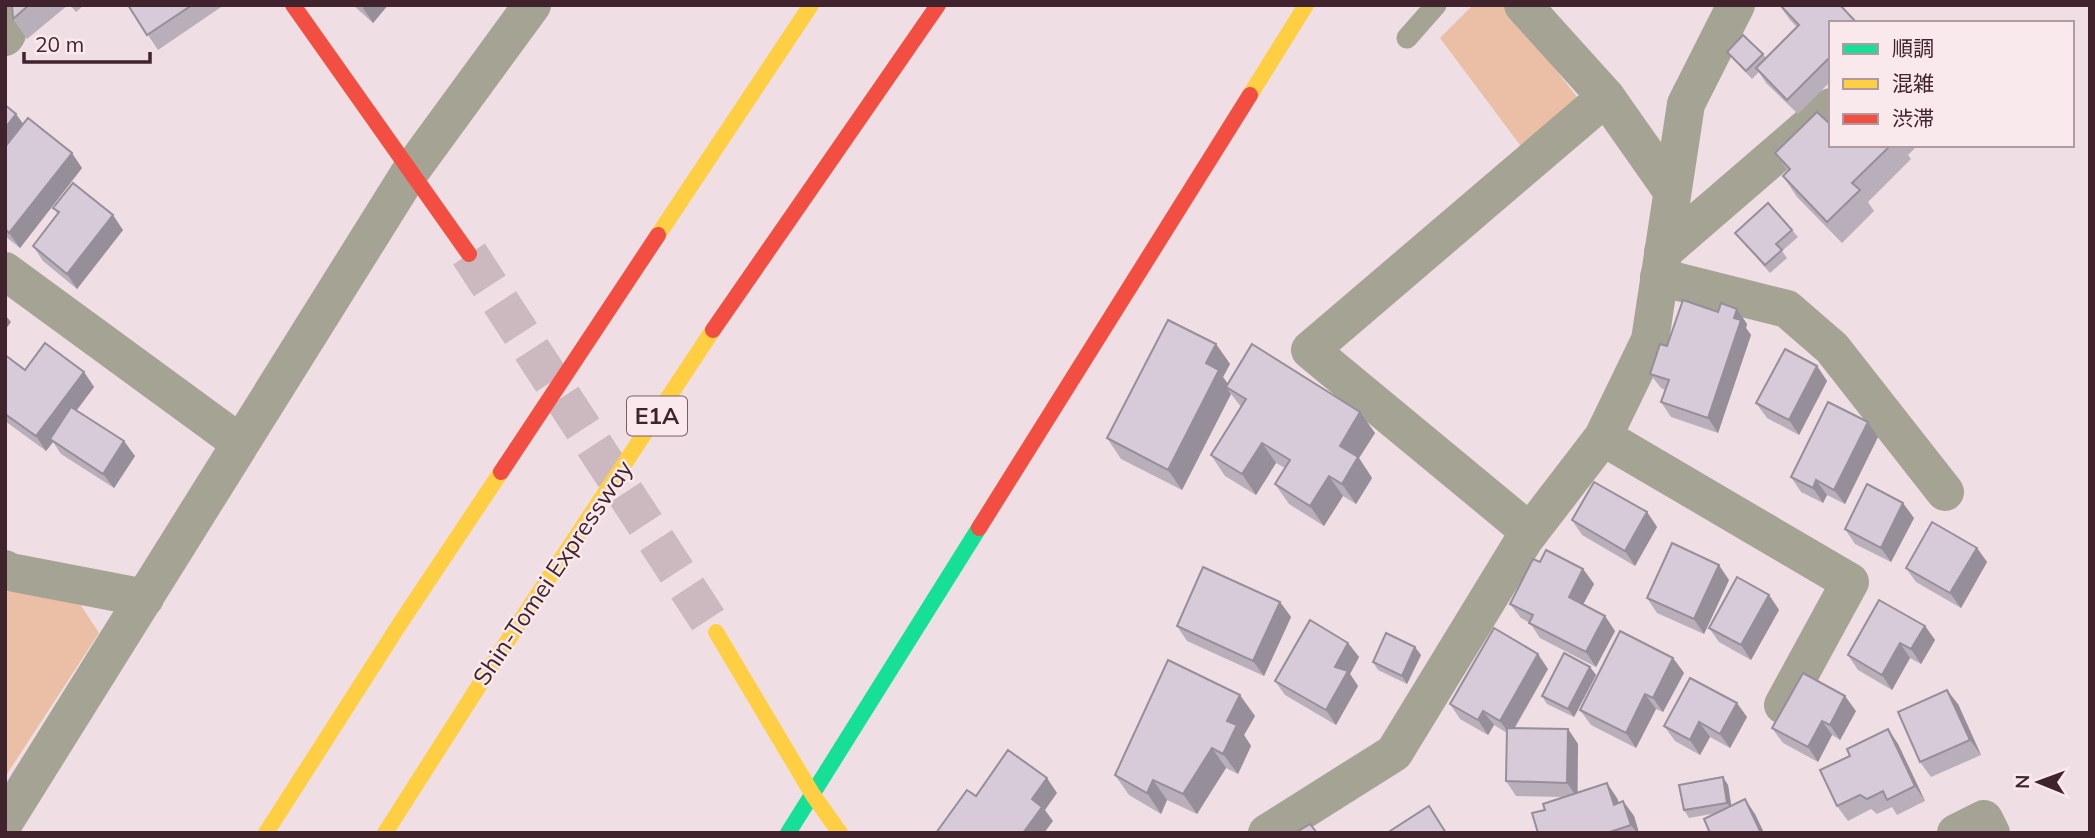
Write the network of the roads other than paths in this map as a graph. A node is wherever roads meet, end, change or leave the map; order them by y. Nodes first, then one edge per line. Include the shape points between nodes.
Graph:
1 (8, 5) edge
2 (292, 5) edge
3 (532, 5) edge
4 (811, 5) edge
5 (938, 5) edge
6 (1306, 5) edge
7 (1436, 5) edge
8 (1523, 5) edge
9 (1736, 5) edge
10 (5, 37) edge
11 (1407, 38) dead end
12 (1606, 97) junction
13 (1829, 109) edge
14 (410, 172) junction
15 (1672, 191) junction
16 (469, 254) tunnel mouth
17 (1661, 265) junction
18 (5, 271) edge
19 (1603, 437) junction
20 (240, 443) junction
21 (1945, 492) dead end
22 (1531, 532) junction
23 (5, 569) edge
24 (145, 598) junction
25 (716, 632) tunnel mouth
26 (1783, 705) edge
27 (813, 795) junction
28 (5, 821) edge
29 (266, 833) edge
30 (385, 833) edge
31 (788, 833) edge
32 (840, 833) edge
33 (1267, 833) edge
34 (1956, 833) edge
35 (1991, 833) edge

1 - 10 street
2 - 14 main road
3 - 14 street
4 - 29 main road
5 - 30 main road, Shin-Tomei Expressway / E1A via 489,667
6 - 27 main road
7 - 11 lane
8 - 12 street
9 - 15 street via 1686,104
12 - 15 street
12 - 22 street via 1310,350
13 - 17 street
14 - 16 main road
14 - 20 street
15 - 17 street
17 - 19 street via 1650,340
17 - 21 street via 1787,309 1832,348
18 - 20 street
19 - 22 street
19 - 26 street via 1850,582
20 - 24 street
22 - 33 street via 1394,754
23 - 24 street
24 - 28 street
25 - 27 main road
27 - 31 main road
27 - 32 main road
34 - 35 street via 1984,819

